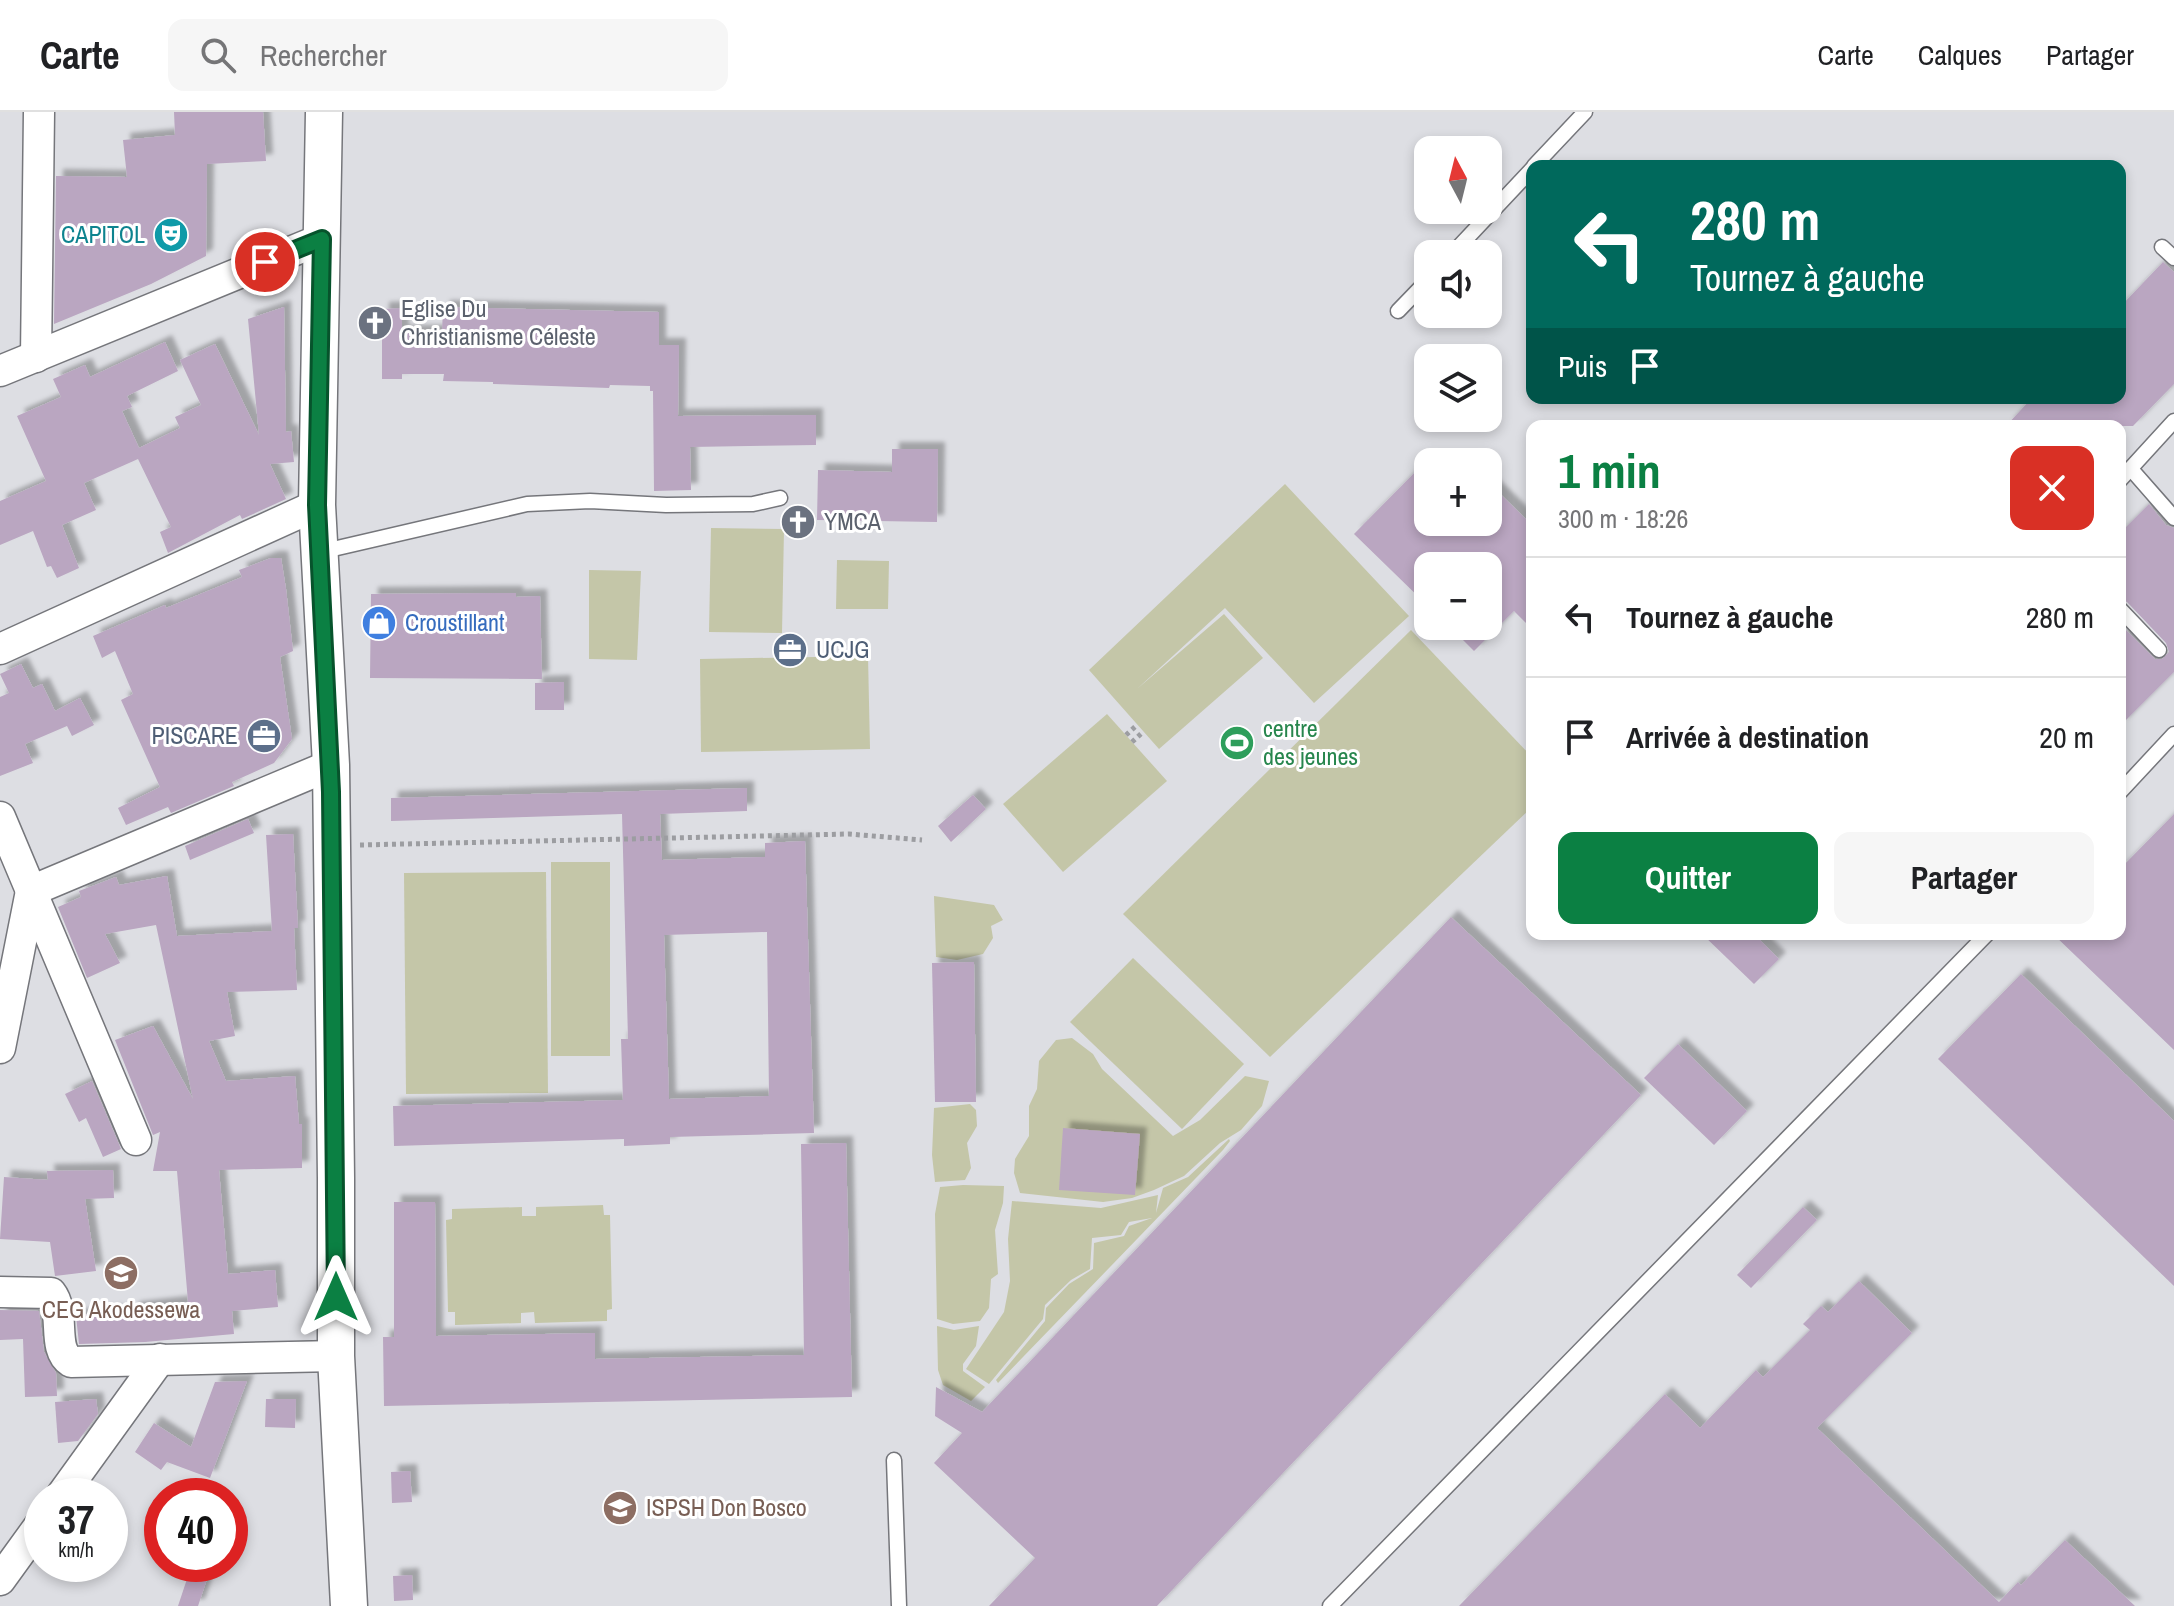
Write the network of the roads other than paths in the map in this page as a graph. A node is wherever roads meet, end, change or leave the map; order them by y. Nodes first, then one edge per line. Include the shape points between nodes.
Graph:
1 (39, 112) edge
2 (324, 112) edge
3 (1585, 112) edge
4 (1540, 160) edge
5 (1526, 175) edge
6 (322, 239) junction
7 (1465, 240) edge
8 (2162, 247) dead end
9 (2174, 258) edge
10 (1414, 294) edge
11 (1398, 311) dead end
12 (36, 357) junction
13 (0, 371) edge
14 (2174, 421) edge
15 (2126, 473) edge
16 (2126, 475) edge
17 (780, 498) dead end
18 (317, 505) junction
19 (2174, 518) edge
20 (320, 552) junction
21 (2126, 615) edge
22 (0, 649) edge
23 (2159, 650) dead end
24 (2174, 734) edge
25 (331, 765) junction
26 (2126, 786) edge
27 (0, 817) edge
28 (31, 891) junction
29 (1981, 940) edge
30 (0, 1048) edge
31 (136, 1140) dead end
32 (0, 1292) edge
33 (336, 1356) junction
34 (160, 1359) junction
35 (894, 1460) dead end
36 (74, 1478) edge
37 (24, 1547) edge
38 (0, 1580) edge
39 (349, 1606) edge
40 (899, 1606) edge
41 (1330, 1606) edge

1 - 12 street
2 - 6 street
3 - 4 lane
5 - 7 lane
6 - 12 street
6 - 18 street
8 - 9 lane
10 - 11 lane
12 - 13 street
14 - 15 lane
16 - 19 lane
17 - 20 lane via 753,504 527,504
18 - 20 street
18 - 22 street
20 - 25 street
21 - 23 lane
24 - 26 lane
25 - 28 street
25 - 33 street
27 - 28 street
28 - 30 street
28 - 31 street
29 - 41 lane
32 - 34 street via 51,1293 58,1304 63,1354 71,1362
33 - 34 street
33 - 39 street
34 - 36 street
35 - 40 lane
37 - 38 street

